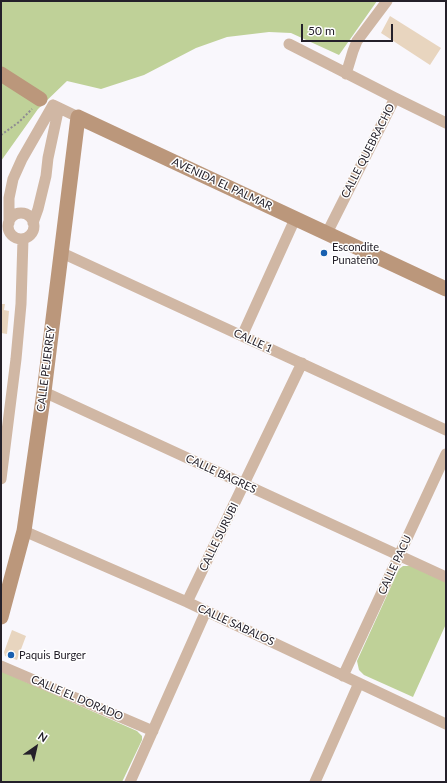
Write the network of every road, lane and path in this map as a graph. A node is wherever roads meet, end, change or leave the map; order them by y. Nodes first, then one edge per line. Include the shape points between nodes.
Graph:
1 (387, 1) edge
2 (289, 44) dead end
3 (1, 74) edge
4 (346, 74) junction
5 (395, 98) junction
6 (40, 99) junction
7 (56, 107) junction
8 (78, 117) junction
9 (446, 122) edge
10 (1, 135) edge
11 (295, 219) junction
12 (34, 223) junction
13 (6, 226) edge
14 (327, 233) junction
15 (23, 239) junction
16 (60, 252) junction
17 (446, 288) edge
18 (242, 336) junction
19 (302, 363) junction
20 (44, 392) junction
21 (446, 430) edge
22 (446, 454) edge
23 (1, 479) edge
24 (244, 484) junction
25 (24, 531) junction
26 (399, 556) junction
27 (446, 577) edge
28 (187, 602) junction
29 (206, 611) junction
30 (1, 617) edge
31 (1, 666) edge
32 (343, 676) junction
33 (359, 683) junction
34 (446, 724) edge
35 (152, 731) junction
36 (130, 782) edge
37 (315, 782) edge

1 - 4 street via 357,42
2 - 4 street
3 - 6 street, AVENIDA EL PALMAR
4 - 5 street
5 - 9 street, CALLE QUEBRACHO
5 - 14 street, CALLE QUEBRACHO
6 - 7 street, AVENIDA EL PALMAR
6 - 10 path via 20,122
7 - 8 street, AVENIDA EL PALMAR
7 - 12 street via 46,176
7 - 13 street via 22,159 13,179
8 - 11 street, AVENIDA EL PALMAR
8 - 16 street, CALLE PEJERREY
11 - 14 street, AVENIDA EL PALMAR
11 - 18 street
12 - 13 street via 28,215 18,214
12 - 15 street via 33,231
13 - 15 street via 10,233
14 - 17 street, AVENIDA EL PALMAR
15 - 23 street via 16,359
16 - 18 street, CALLE 1
16 - 20 street, CALLE PEJERREY
18 - 19 street, CALLE 1
19 - 21 street, CALLE 1
19 - 24 street, CALLE SURUBI
20 - 24 street, CALLE BAGRES
20 - 25 street, CALLE PEJERREY
22 - 26 street, CALLE PACU
24 - 26 street, CALLE BAGRES
24 - 28 street, CALLE SURUBI
25 - 28 street, CALLE SABALOS
25 - 30 street, CALLE PEJERREY
26 - 27 street, CALLE BAGRES
26 - 32 street, CALLE PACU
28 - 29 street, CALLE SABALOS
29 - 32 street, CALLE SABALOS
29 - 35 street
31 - 35 street, CALLE EL DORADO
32 - 33 street, CALLE SABALOS
33 - 34 street, CALLE SABALOS
33 - 37 street
35 - 36 street

